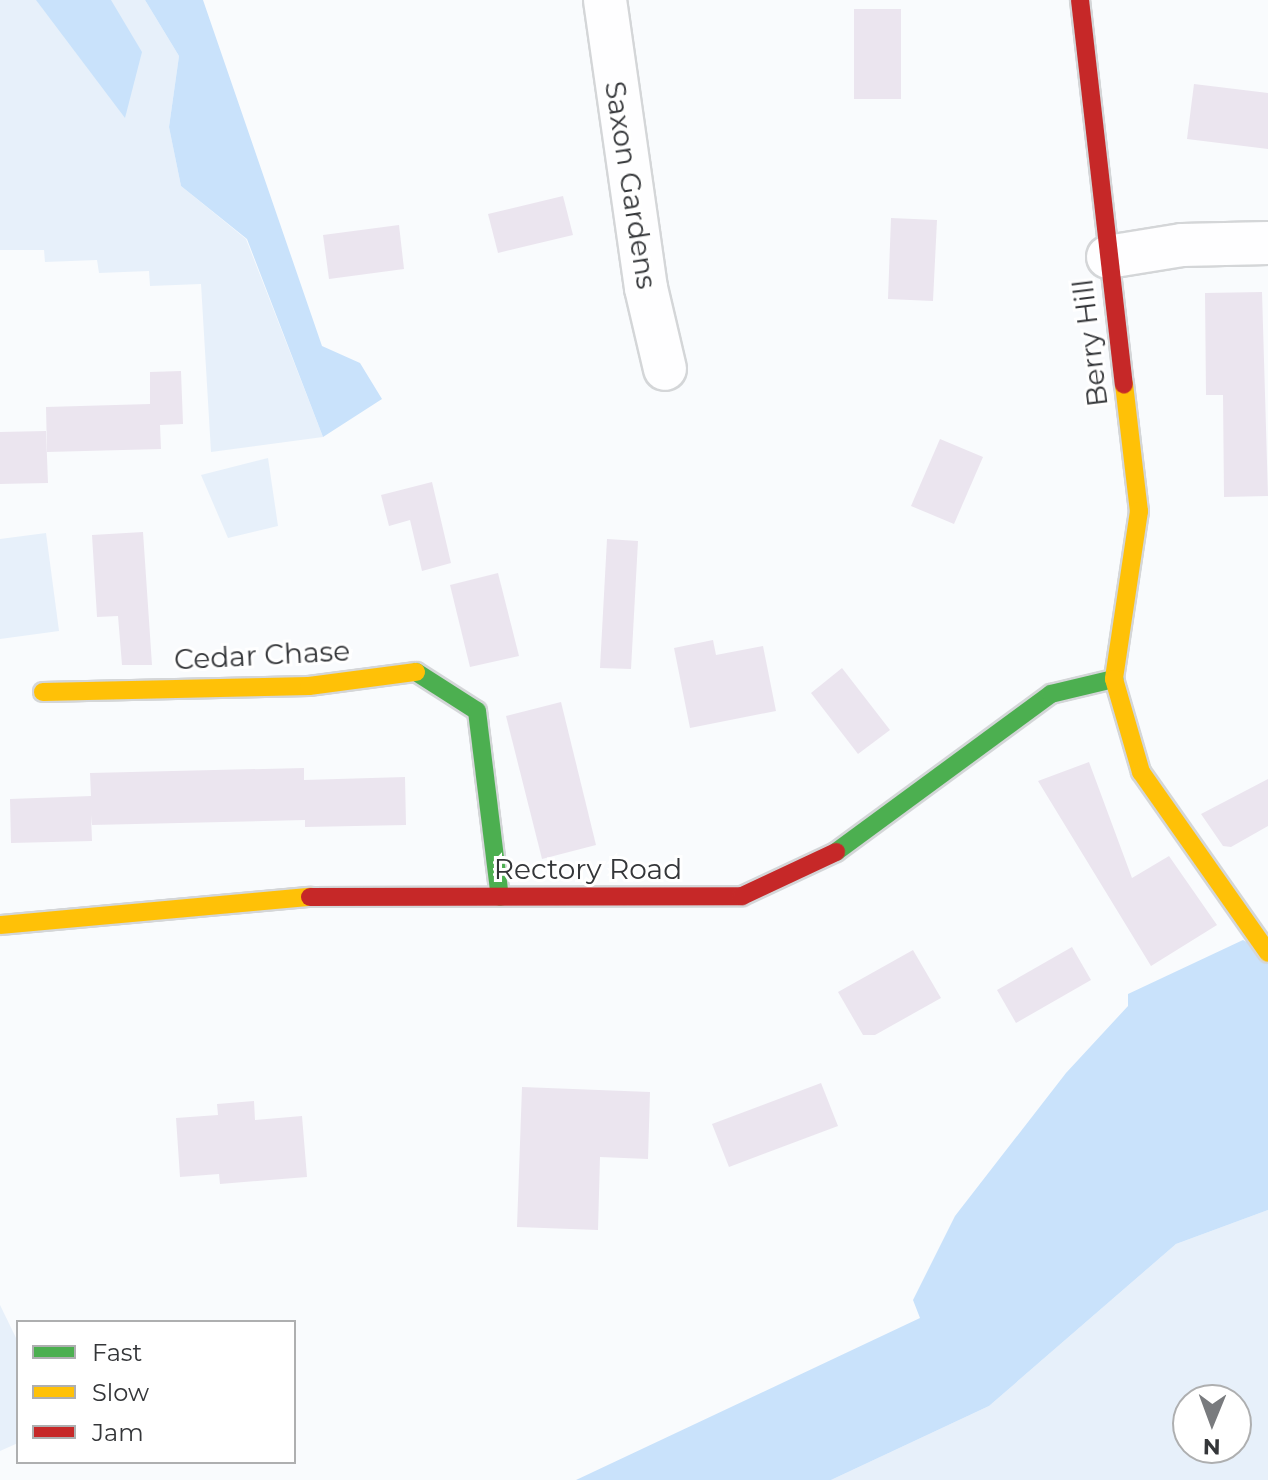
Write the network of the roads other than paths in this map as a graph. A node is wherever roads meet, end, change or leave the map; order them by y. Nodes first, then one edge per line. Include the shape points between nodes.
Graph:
1 (605, 0) edge
2 (1080, 0) edge
3 (1268, 243) edge
4 (1108, 257) junction
5 (665, 369) dead end
6 (1114, 679) junction
7 (43, 692) dead end
8 (500, 897) junction
9 (0, 925) edge
10 (1268, 953) edge

1 - 5 street, Saxon Gardens via 646,288
2 - 4 street, Berry Hill
3 - 4 street via 1182,245
4 - 6 street, Berry Hill via 1139,511
6 - 8 street, Rectory Road via 1051,694 849,846 742,896
6 - 10 street via 1141,772
7 - 8 street, Cedar Chase via 309,686 413,670 477,711
8 - 9 street, Rectory Road via 310,897

